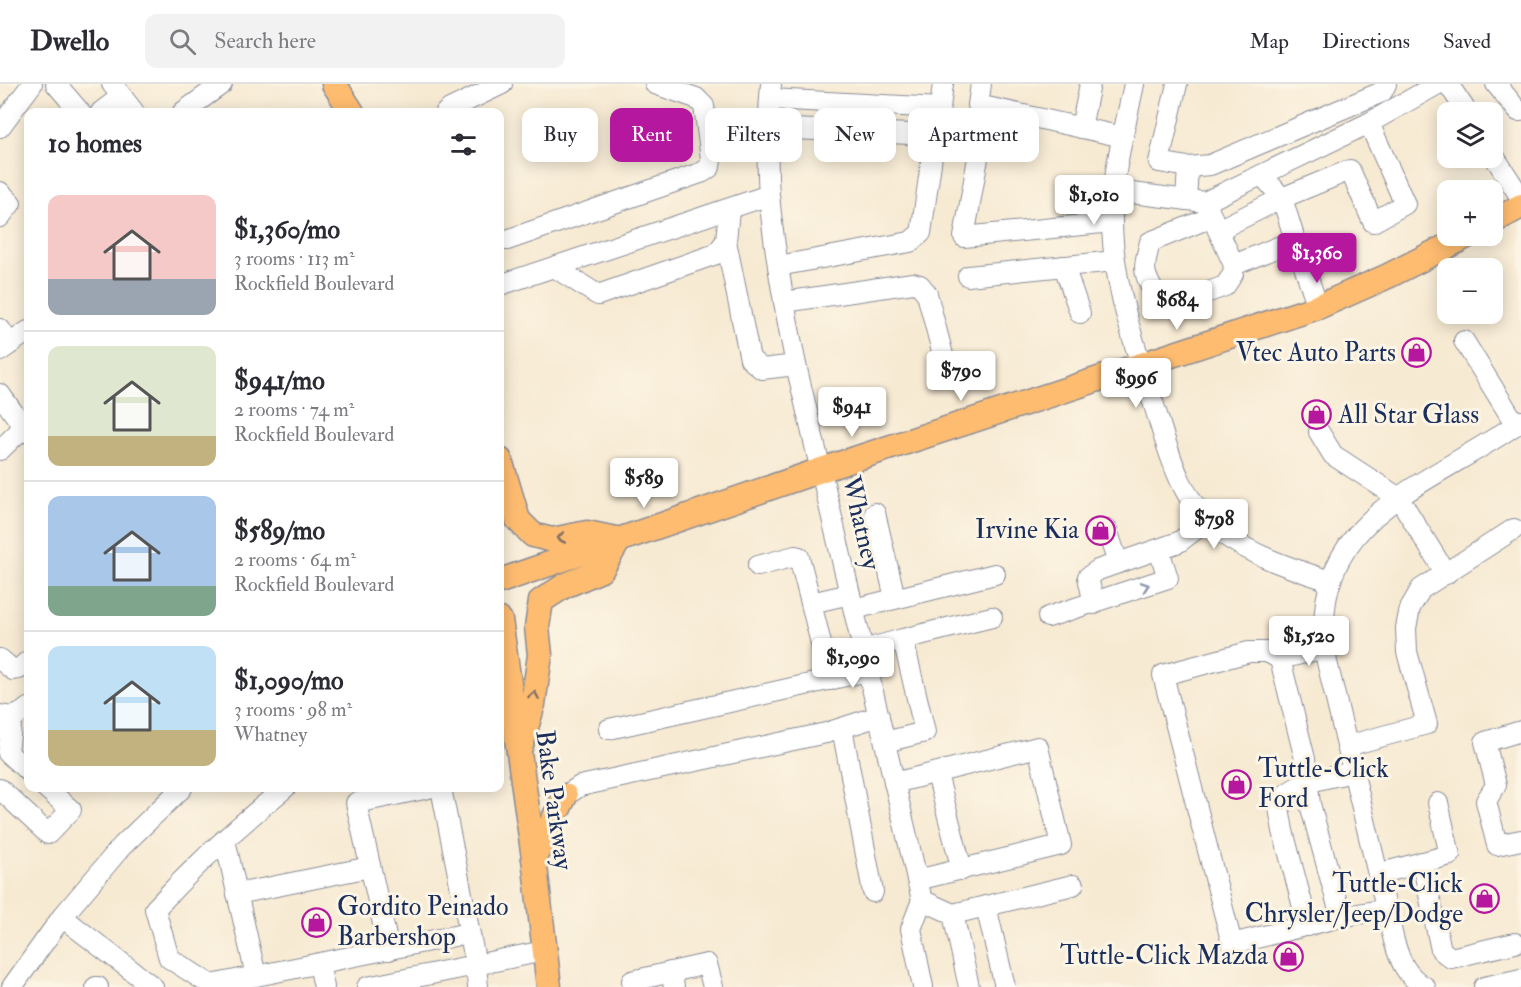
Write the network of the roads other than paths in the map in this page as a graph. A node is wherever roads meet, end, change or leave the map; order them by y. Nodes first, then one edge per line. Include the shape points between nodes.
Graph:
1 (32, 84) edge
2 (56, 84) edge
3 (222, 84) edge
4 (334, 84) edge
5 (502, 84) edge
6 (655, 84) edge
7 (943, 84) edge
8 (981, 84) edge
9 (1089, 84) edge
10 (1134, 84) edge
11 (1177, 84) edge
12 (1386, 84) edge
13 (1438, 84) edge
14 (1448, 84) edge
15 (1496, 84) edge
16 (117, 90) edge
17 (771, 92) edge
18 (1460, 102) edge
19 (77, 108) edge
20 (104, 108) edge
21 (131, 108) edge
22 (189, 108) edge
23 (349, 108) edge
24 (452, 108) edge
25 (770, 108) edge
26 (1521, 111) edge
27 (1369, 123) junction
28 (0, 127) edge
29 (1081, 128) junction
30 (802, 129) edge
31 (1123, 137) junction
32 (769, 162) edge
33 (977, 162) edge
34 (1188, 167) junction
35 (1502, 168) edge
36 (1262, 175) junction
37 (1115, 191) junction
38 (0, 192) edge
39 (769, 195) junction
40 (1282, 198) junction
41 (1521, 198) edge
42 (1521, 206) edge
43 (729, 209) junction
44 (1205, 212) junction
45 (1503, 216) edge
46 (0, 217) edge
47 (1112, 222) junction
48 (504, 240) edge
49 (1295, 240) junction
50 (726, 241) junction
51 (1448, 246) edge
52 (1116, 261) junction
53 (1234, 265) junction
54 (778, 266) junction
55 (1064, 266) junction
56 (554, 267) junction
57 (968, 276) dead end
58 (504, 284) edge
59 (784, 302) junction
60 (1318, 307) junction
61 (1080, 313) dead end
62 (24, 333) edge
63 (4, 341) edge
64 (1464, 341) dead end
65 (796, 365) junction
66 (1141, 365) junction
67 (948, 374) dead end
68 (0, 394) edge
69 (6, 416) edge
70 (1518, 423) edge
71 (24, 429) edge
72 (24, 432) edge
73 (1319, 432) dead end
74 (0, 450) edge
75 (821, 470) junction
76 (504, 473) edge
77 (1399, 498) junction
78 (875, 513) dead end
79 (1208, 520) junction
80 (1514, 529) dead end
81 (1107, 530) dead end
82 (619, 540) junction
83 (1159, 550) junction
84 (1118, 563) junction
85 (758, 566) dead end
86 (1446, 573) junction
87 (994, 574) dead end
88 (504, 580) edge
89 (1330, 580) junction
90 (895, 598) junction
91 (852, 601) junction
92 (811, 603) junction
93 (1094, 604) junction
94 (992, 617) dead end
95 (1048, 617) dead end
96 (903, 639) junction
97 (1325, 648) junction
98 (863, 650) junction
99 (0, 658) edge
100 (1280, 659) junction
101 (24, 665) edge
102 (868, 671) junction
103 (504, 676) edge
104 (830, 680) junction
105 (13, 713) edge
106 (879, 716) junction
107 (842, 728) junction
108 (609, 729) dead end
109 (1521, 731) edge
110 (885, 742) junction
111 (509, 746) edge
112 (1347, 746) junction
113 (4, 758) edge
114 (24, 769) edge
115 (1353, 772) junction
116 (937, 774) junction
117 (894, 783) junction
118 (1308, 783) junction
119 (0, 789) edge
120 (50, 792) edge
121 (178, 792) edge
122 (280, 792) edge
123 (410, 792) edge
124 (442, 792) edge
125 (565, 796) joint
126 (1438, 803) dead end
127 (225, 840) junction
128 (1521, 840) edge
129 (534, 858) junction
130 (1422, 862) junction
131 (370, 867) junction
132 (962, 870) junction
133 (1378, 874) junction
134 (1073, 885) dead end
135 (919, 890) junction
136 (873, 892) dead end
137 (237, 894) junction
138 (986, 906) junction
139 (1386, 909) junction
140 (952, 914) junction
141 (62, 917) junction
142 (1341, 917) junction
143 (1308, 926) junction
144 (470, 933) junction
145 (1515, 943) dead end
146 (388, 950) junction
147 (544, 951) junction
148 (169, 958) junction
149 (319, 964) junction
150 (476, 965) junction
151 (256, 976) junction
152 (1521, 979) edge
153 (673, 980) edge
154 (145, 985) edge
155 (12, 987) edge
156 (324, 987) edge
157 (367, 987) edge
158 (478, 987) edge
159 (549, 987) edge
160 (560, 987) edge
161 (633, 987) edge
162 (713, 987) edge
163 (923, 987) edge
164 (969, 987) edge
165 (1005, 987) edge
166 (1425, 987) edge
167 (1484, 987) edge

1 - 28 street
2 - 19 street
3 - 22 street
4 - 23 main road
5 - 24 street
6 - 48 street via 696,98 704,106 710,167
7 - 17 street via 940,108
8 - 29 street via 978,105
9 - 29 street
10 - 31 street
11 - 34 street via 1159,162
12 - 34 street via 1382,92 1210,165
13 - 27 street
14 - 18 street
15 - 26 street
16 - 20 street
16 - 21 street
17 - 25 street, Whatney
27 - 36 street
27 - 40 street via 1405,204 1373,222 1350,170
29 - 31 street
30 - 54 street via 935,135 921,233 910,242
31 - 37 street
32 - 39 street, Whatney
33 - 47 street via 964,237
34 - 44 street
35 - 41 street
36 - 40 street
36 - 44 street
37 - 44 street
37 - 47 street
38 - 46 street via 11,203
39 - 43 street
39 - 54 street, Whatney
40 - 44 street
40 - 49 street
42 - 45 main road
43 - 50 street
43 - 56 street
44 - 53 street
44 - 53 street via 1150,242 1144,276 1157,297 1178,303 1225,286
47 - 52 street
49 - 53 street
49 - 60 street
50 - 56 street via 716,255 598,295
50 - 65 street via 750,360 762,369
51 - 60 main road
52 - 55 street
52 - 66 street
54 - 59 street, Whatney
55 - 57 street
55 - 61 street
56 - 58 street
59 - 65 street, Whatney
59 - 67 street via 920,285 927,294
60 - 66 main road
62 - 63 street
64 - 70 street
65 - 75 street, Whatney
66 - 75 main road
66 - 79 street via 1178,476
68 - 69 street
69 - 71 street
70 - 77 street
72 - 74 street
73 - 77 street via 1333,455
75 - 82 main road
75 - 91 street, Whatney
82 -> 76 main road via 587,533 552,540 533,535 518,520
77 - 86 street
77 - 89 street via 1380,509 1356,535
78 - 90 street
79 - 83 street via 1179,542
79 - 89 street via 1218,531 1248,548
80 - 86 street
81 - 84 street
82 - 88 main road
111 -> 82 main road via 533,704 540,655 537,627 541,601 601,570
83 - 84 street
93 -> 83 street via 1168,578
84 - 93 street via 1088,577
85 - 92 street via 799,557
86 - 112 street via 1421,589 1410,608 1406,628 1407,652 1427,724
87 - 90 street
89 - 97 street via 1324,608
90 - 91 street
91 - 92 street
91 - 98 street, Whatney
92 - 104 street
93 - 95 street
94 - 96 street
96 - 98 street
96 - 110 street via 925,732
97 - 100 street
97 - 112 street
98 - 102 street, Whatney
99 - 101 street via 13,670
100 - 118 street
100 - 143 street via 1267,652 1249,652 1163,675 1232,944
102 - 104 street
102 - 106 street, Whatney
103 - 111 main road, Bake Parkway
104 - 108 street
105 - 113 street
106 - 107 street
106 - 110 street, Whatney
107 - 125 street via 580,786
107 - 136 street
109 - 128 street via 1485,742 1496,785 1486,801 1497,846
110 - 117 street, Whatney
111 - 129 main road, Bake Parkway
112 - 115 street
113 - 114 street
115 - 118 street
115 - 133 street
116 - 117 street
116 - 132 street
116 - 132 street via 1038,747 1061,845
117 - 135 street, Whatney
118 - 142 street via 1310,804
118 - 143 street via 1284,794 1278,802
119 - 120 street via 48,834 70,810
121 - 141 street via 122,846
122 - 127 street
123 - 131 street via 356,803
124 - 144 street
125 - 129 main road
126 - 130 street via 1450,855
127 - 137 street
127 - 148 street via 155,909
129 - 147 main road, Bake Parkway
130 - 133 street
130 - 145 street via 1441,950 1451,958
131 - 137 street
131 - 146 street
132 - 135 street
133 - 139 street
134 - 138 street
135 - 140 street
135 - 163 street via 911,929
137 - 151 street
138 - 140 street
138 - 165 street
139 - 142 street
139 - 166 street via 1404,969
140 - 164 street
141 - 154 street
141 - 155 street
142 - 143 street
144 - 146 street
144 - 150 street
146 - 149 street
147 - 150 street
147 - 159 main road, Bake Parkway
147 - 160 main road
148 - 151 street via 211,986
148 - 154 street
149 - 151 street
149 - 156 street
150 - 157 street
150 - 158 street
152 - 167 street
153 - 161 street via 632,981
153 - 162 street via 707,964

